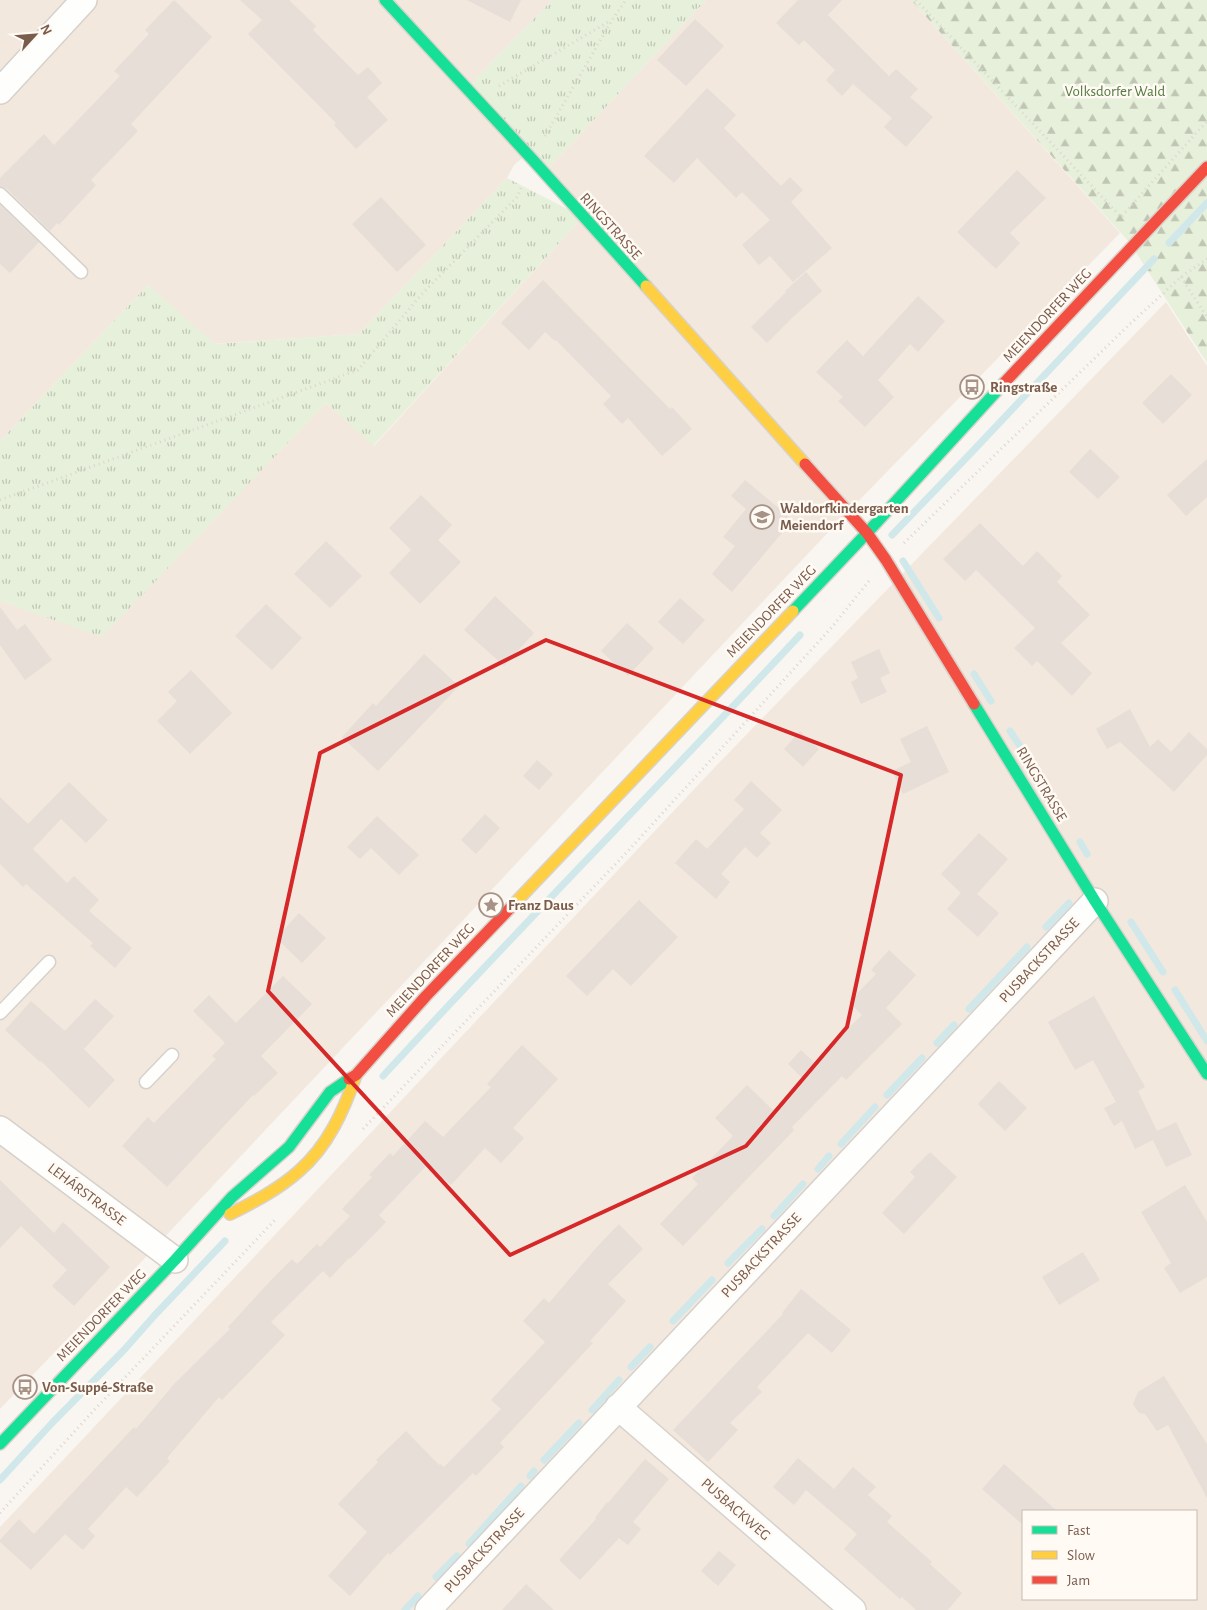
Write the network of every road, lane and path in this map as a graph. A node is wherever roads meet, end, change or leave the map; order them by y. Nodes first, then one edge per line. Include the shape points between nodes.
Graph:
1 (84, 0) edge
2 (385, 0) edge
3 (626, 0) edge
4 (916, 0) edge
5 (612, 20) junction
6 (0, 91) edge
7 (477, 99) junction
8 (1207, 121) edge
9 (532, 159) junction
10 (1207, 167) edge
11 (0, 194) edge
12 (1207, 259) edge
13 (81, 272) dead end
14 (1182, 276) junction
15 (1207, 317) edge
16 (0, 500) edge
17 (867, 533) junction
18 (886, 560) junction
19 (1095, 901) junction
20 (49, 962) dead end
21 (0, 1013) edge
22 (172, 1055) dead end
23 (1207, 1074) edge
24 (356, 1075) junction
25 (146, 1082) dead end
26 (0, 1128) edge
27 (362, 1129) dead end
28 (280, 1215) dead end
29 (203, 1230) junction
30 (175, 1260) junction
31 (618, 1407) junction
32 (0, 1444) edge
33 (0, 1513) edge
34 (428, 1610) edge
35 (853, 1610) edge

1 - 6 street
2 - 7 street, RINGSTRASSE
3 - 5 path
4 - 8 path via 1121,217
5 - 7 path
5 - 9 path
7 - 9 street, RINGSTRASSE
9 - 16 path via 518,196 421,295 358,370
9 - 17 street, RINGSTRASSE
10 - 17 street, MEIENDORFER WEG
11 - 13 lane
12 - 14 path
14 - 15 path
14 - 18 path
17 - 18 street, RINGSTRASSE
17 - 24 street, MEIENDORFER WEG via 426,996
18 - 19 street, RINGSTRASSE
18 - 27 path via 832,627 628,851
19 - 23 street, RINGSTRASSE
19 - 31 street, PUSBACKSTRASSE
20 - 21 lane
22 - 25 lane
24 - 29 street, MEIENDORFER WEG via 330,1092 289,1147 232,1197
24 - 29 street, MEIENDORFER WEG via 341,1112 308,1163 281,1184
26 - 30 street, LEHÁRSTRASSE
28 - 33 path
29 - 30 street, MEIENDORFER WEG
30 - 32 street, MEIENDORFER WEG
31 - 34 street, PUSBACKSTRASSE
31 - 35 street, PUSBACKWEG

